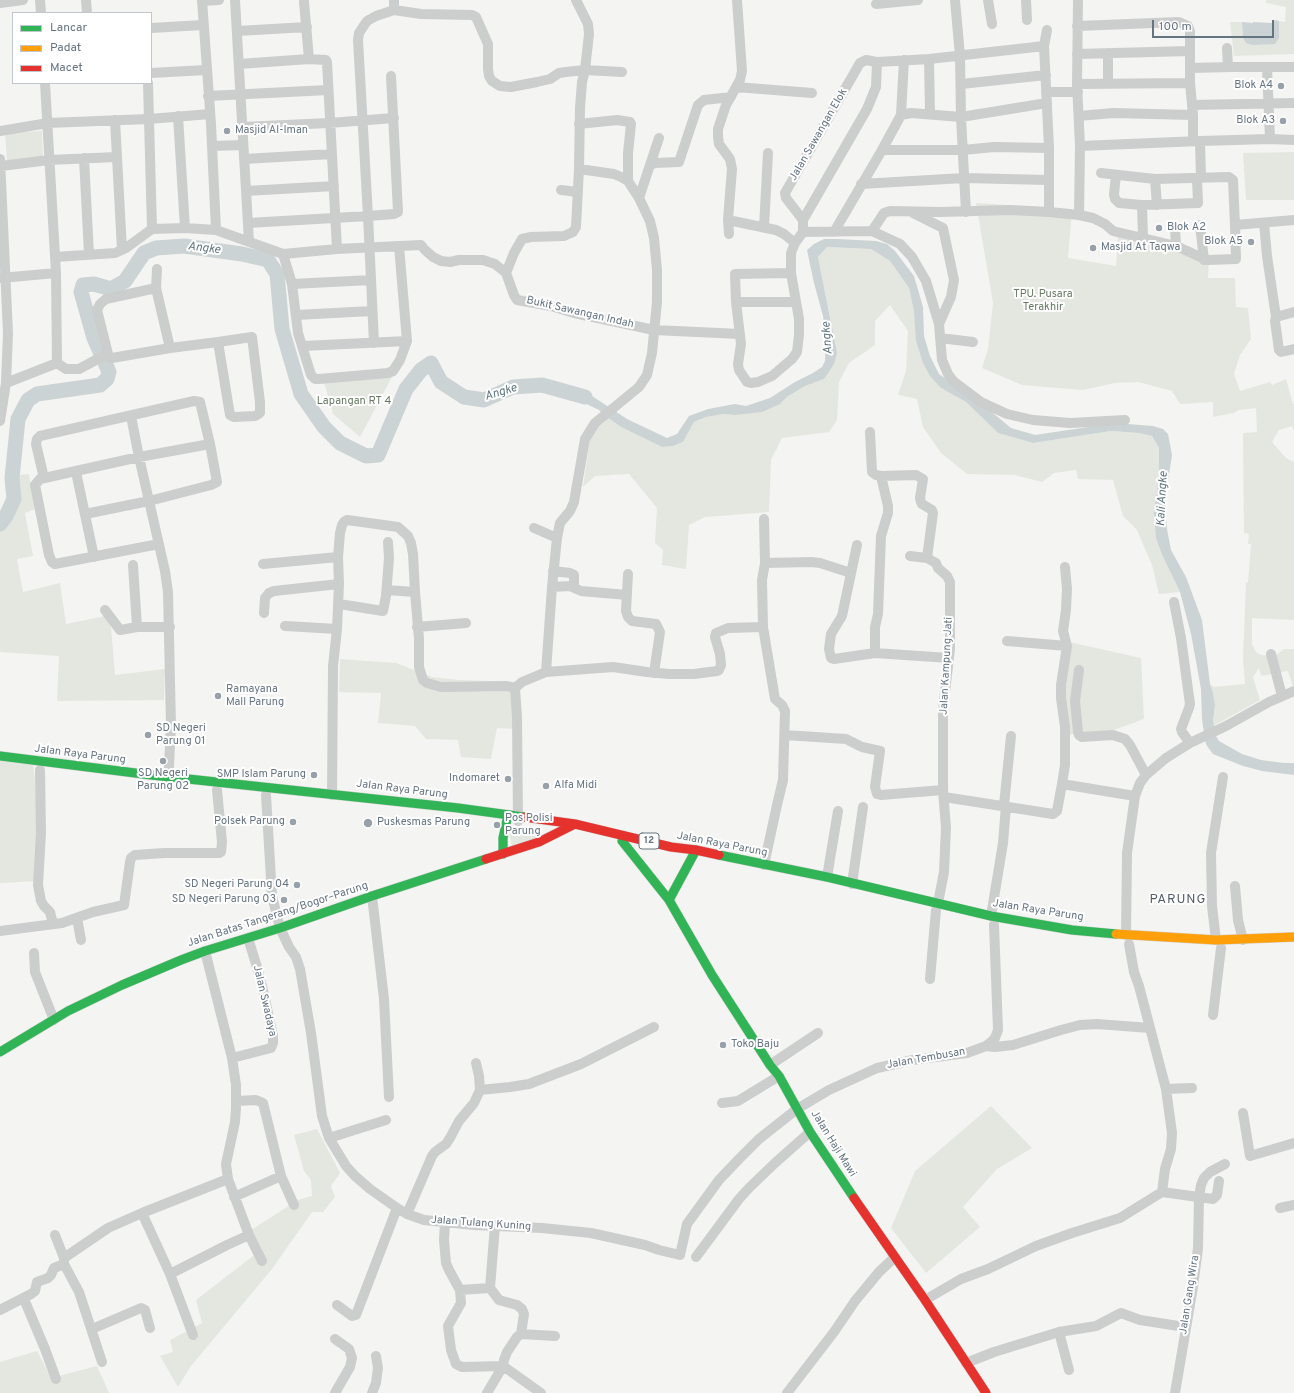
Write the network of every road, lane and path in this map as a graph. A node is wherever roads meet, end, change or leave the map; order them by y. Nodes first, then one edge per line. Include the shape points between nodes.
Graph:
1 (23, 0) edge
2 (40, 0) edge
3 (86, 0) edge
4 (219, 0) edge
5 (235, 0) edge
6 (576, 0) edge
7 (737, 0) edge
8 (918, 0) edge
9 (955, 0) edge
10 (988, 0) edge
11 (1026, 0) edge
12 (1078, 0) edge
13 (202, 1) edge
14 (304, 2) dead end
15 (0, 3) edge
16 (876, 4) dead end
17 (394, 5) edge
18 (41, 12) edge
19 (87, 12) edge
20 (1027, 20) dead end
21 (992, 24) dead end
22 (203, 25) junction
23 (1077, 26) junction
24 (306, 27) junction
25 (152, 28) edge
26 (1047, 30) dead end
27 (237, 31) junction
28 (1044, 46) junction
29 (1227, 48) dead end
30 (1190, 51) junction
31 (1108, 53) junction
32 (1077, 54) junction
33 (960, 56) junction
34 (310, 59) junction
35 (929, 59) junction
36 (904, 60) junction
37 (877, 62) junction
38 (239, 64) junction
39 (1267, 66) junction
40 (1228, 67) junction
41 (1294, 67) edge
42 (1190, 68) junction
43 (206, 70) junction
44 (585, 70) junction
45 (622, 72) dead end
46 (152, 73) edge
47 (1046, 74) junction
48 (391, 76) dead end
49 (1108, 83) junction
50 (1190, 83) junction
51 (45, 84) edge
52 (148, 84) edge
53 (961, 84) junction
54 (736, 87) junction
55 (1078, 88) junction
56 (328, 90) junction
57 (1046, 92) junction
58 (812, 93) dead end
59 (241, 95) junction
60 (208, 96) junction
61 (731, 97) junction
62 (1047, 103) junction
63 (1294, 103) edge
64 (1269, 104) junction
65 (1192, 110) junction
66 (210, 114) junction
67 (930, 114) junction
68 (900, 115) junction
69 (178, 116) junction
70 (1079, 116) junction
71 (961, 117) junction
72 (394, 118) junction
73 (149, 119) junction
74 (115, 120) junction
75 (362, 121) junction
76 (48, 123) junction
77 (330, 123) junction
78 (579, 124) junction
79 (242, 127) junction
80 (0, 131) edge
81 (659, 138) dead end
82 (1270, 139) junction
83 (1294, 140) edge
84 (1197, 141) junction
85 (243, 145) junction
86 (212, 146) junction
87 (1080, 146) junction
88 (1049, 148) junction
89 (882, 150) junction
90 (963, 150) junction
91 (768, 153) dead end
92 (332, 154) junction
93 (116, 156) junction
94 (84, 158) junction
95 (244, 159) junction
96 (49, 160) junction
97 (0, 163) edge
98 (650, 164) junction
99 (579, 169) junction
100 (1102, 173) dead end
101 (1116, 175) junction
102 (964, 178) junction
103 (1155, 178) junction
104 (1199, 178) junction
105 (1048, 180) junction
106 (628, 181) junction
107 (861, 184) junction
108 (334, 186) junction
109 (561, 190) dead end
110 (246, 191) junction
111 (578, 192) junction
112 (639, 198) junction
113 (1142, 205) junction
114 (1157, 205) junction
115 (910, 211) junction
116 (940, 212) junction
117 (966, 212) junction
118 (1049, 212) junction
119 (1079, 215) junction
120 (368, 216) junction
121 (335, 218) junction
122 (728, 220) junction
123 (803, 220) junction
124 (1294, 220) edge
125 (248, 223) junction
126 (1264, 223) junction
127 (1200, 225) dead end
128 (1235, 225) junction
129 (764, 227) junction
130 (185, 228) junction
131 (942, 228) junction
132 (1175, 228) dead end
133 (152, 229) junction
134 (216, 230) junction
135 (872, 231) junction
136 (803, 232) junction
137 (834, 232) junction
138 (729, 234) dead end
139 (1143, 238) junction
140 (248, 242) junction
141 (795, 243) junction
142 (399, 246) junction
143 (1176, 246) junction
144 (369, 247) junction
145 (337, 249) junction
146 (122, 250) junction
147 (89, 254) junction
148 (283, 254) junction
149 (55, 257) junction
150 (1204, 260) junction
151 (158, 269) dead end
152 (56, 273) junction
153 (506, 273) junction
154 (791, 273) junction
155 (3, 278) edge
156 (371, 280) junction
157 (292, 284) junction
158 (156, 288) junction
159 (736, 302) junction
160 (795, 302) junction
161 (372, 310) junction
162 (1294, 312) edge
163 (296, 315) junction
164 (1276, 317) junction
165 (939, 324) junction
166 (654, 330) junction
167 (740, 334) junction
168 (940, 338) junction
169 (407, 341) junction
170 (218, 342) junction
171 (973, 342) dead end
172 (374, 343) junction
173 (303, 346) junction
174 (170, 348) junction
175 (1294, 349) edge
176 (107, 357) junction
177 (57, 363) junction
178 (6, 384) junction
179 (131, 416) junction
180 (1125, 420) dead end
181 (0, 422) edge
182 (870, 432) dead end
183 (210, 444) junction
184 (139, 457) junction
185 (76, 472) junction
186 (881, 476) junction
187 (44, 478) junction
188 (149, 501) junction
189 (85, 514) junction
190 (764, 519) dead end
191 (534, 528) dead end
192 (557, 538) junction
193 (388, 542) dead end
194 (159, 544) junction
195 (857, 545) dead end
196 (910, 556) dead end
197 (94, 557) junction
198 (338, 557) junction
199 (927, 558) junction
200 (765, 563) junction
201 (263, 564) dead end
202 (133, 565) dead end
203 (1065, 567) dead end
204 (553, 571) junction
205 (851, 573) junction
206 (628, 574) dead end
207 (339, 584) junction
208 (552, 587) junction
209 (574, 587) junction
210 (387, 590) junction
211 (416, 592) junction
212 (627, 595) junction
213 (1174, 602) dead end
214 (339, 604) junction
215 (105, 610) dead end
216 (264, 613) dead end
217 (466, 623) dead end
218 (285, 626) dead end
219 (137, 627) junction
220 (170, 627) junction
221 (417, 627) junction
222 (763, 627) junction
223 (337, 629) junction
224 (1007, 640) dead end
225 (1067, 646) junction
226 (875, 653) junction
227 (1271, 654) dead end
228 (949, 658) junction
229 (1079, 670) dead end
230 (546, 672) junction
231 (654, 673) junction
232 (515, 688) junction
233 (1294, 691) edge
234 (1282, 696) junction
235 (785, 735) junction
236 (1011, 736) dead end
237 (1190, 743) junction
238 (0, 756) edge
239 (0, 764) edge
240 (40, 770) junction
241 (1146, 775) junction
242 (1223, 777) dead end
243 (111, 779) dead end
244 (169, 781) junction
245 (1062, 784) junction
246 (157, 785) dead end
247 (217, 790) junction
248 (944, 793) junction
249 (332, 794) junction
250 (266, 795) junction
251 (1135, 796) junction
252 (355, 801) junction
253 (1005, 805) junction
254 (863, 807) dead end
255 (838, 811) dead end
256 (407, 812) dead end
257 (510, 821) junction
258 (575, 824) junction
259 (562, 831) junction
260 (622, 841) junction
261 (503, 854) junction
262 (695, 854) junction
263 (764, 865) junction
264 (827, 877) junction
265 (852, 884) junction
266 (1235, 886) dead end
267 (372, 896) junction
268 (669, 900) junction
269 (937, 907) junction
270 (77, 918) junction
271 (992, 920) junction
272 (53, 924) junction
273 (280, 928) junction
274 (0, 931) edge
275 (1294, 937) edge
276 (248, 938) junction
277 (81, 940) dead end
278 (1128, 940) junction
279 (1243, 940) junction
280 (1219, 944) junction
281 (1251, 948) dead end
282 (204, 951) junction
283 (34, 953) dead end
284 (930, 979) dead end
285 (1213, 1015) dead end
286 (54, 1020) junction
287 (654, 1027) dead end
288 (1150, 1028) junction
289 (818, 1033) dead end
290 (986, 1046) junction
291 (0, 1052) edge
292 (232, 1058) junction
293 (476, 1063) dead end
294 (770, 1065) junction
295 (779, 1076) junction
296 (1192, 1088) dead end
297 (1166, 1089) junction
298 (480, 1090) junction
299 (389, 1098) dead end
300 (236, 1101) junction
301 (722, 1103) dead end
302 (797, 1109) junction
303 (1243, 1113) dead end
304 (386, 1120) dead end
305 (810, 1132) junction
306 (329, 1138) junction
307 (1294, 1143) edge
308 (1225, 1164) dead end
309 (281, 1176) junction
310 (228, 1179) junction
311 (1219, 1181) dead end
312 (1162, 1192) junction
313 (234, 1197) junction
314 (1199, 1197) junction
315 (294, 1205) dead end
316 (1294, 1205) edge
317 (398, 1208) junction
318 (1280, 1208) dead end
319 (142, 1213) junction
320 (407, 1214) junction
321 (445, 1222) junction
322 (495, 1225) junction
323 (54, 1235) dead end
324 (249, 1235) junction
325 (696, 1257) dead end
326 (895, 1257) junction
327 (64, 1261) junction
328 (262, 1261) dead end
329 (170, 1274) junction
330 (490, 1288) junction
331 (460, 1290) junction
332 (24, 1298) junction
333 (925, 1300) junction
334 (337, 1305) dead end
335 (0, 1310) edge
336 (1185, 1327) junction
337 (150, 1328) dead end
338 (92, 1329) junction
339 (1059, 1332) junction
340 (521, 1334) junction
341 (193, 1335) dead end
342 (555, 1336) dead end
343 (335, 1339) dead end
344 (376, 1356) dead end
345 (102, 1362) dead end
346 (966, 1363) junction
347 (504, 1366) junction
348 (1069, 1370) dead end
349 (56, 1379) dead end
350 (536, 1392) edge
351 (336, 1393) edge
352 (372, 1393) edge
353 (487, 1393) edge
354 (787, 1393) edge
355 (986, 1393) edge
356 (1175, 1393) edge

1 - 15 street
2 - 18 street
3 - 19 street
4 - 13 street
5 - 27 street
6 - 44 street via 589,27
7 - 54 street via 742,71
8 - 16 street
9 - 33 street
10 - 21 street
11 - 20 street
12 - 23 street
13 - 22 street
14 - 24 street
17 - 44 street via 421,14 476,17 488,44 489,76 500,86 537,82 550,79 561,72
17 - 75 street via 372,19 359,33
22 - 25 street
22 - 43 street
23 - 30 street via 1183,23 1190,31
23 - 32 street
24 - 27 street
24 - 34 street
26 - 28 street
27 - 38 street
28 - 33 street, Jalan Sawangan Elok
28 - 47 street
29 - 40 street
30 - 31 street
30 - 42 street
31 - 32 street
31 - 49 street
32 - 55 street
33 - 35 street, Jalan Sawangan Elok
33 - 53 street
34 - 38 street
34 - 56 street via 326,60
35 - 36 street, Jalan Sawangan Elok
35 - 67 street
36 - 37 street, Jalan Sawangan Elok
36 - 68 street
37 - 123 street via 876,87 867,109
37 - 123 street, Jalan Sawangan Elok via 866,60 860,63 785,193
38 - 59 street
39 - 40 street
39 - 41 street
39 - 64 street
40 - 42 street
42 - 50 street
43 - 46 street
43 - 60 street
44 - 45 street
44 - 78 street
47 - 53 street
47 - 57 street
48 - 72 street
49 - 50 street
49 - 55 street
50 - 65 street
51 - 76 street
52 - 73 street
53 - 71 street
54 - 58 street
54 - 61 street
55 - 57 street
55 - 70 street
56 - 59 street
56 - 77 street
57 - 62 street
59 - 60 street
59 - 79 street
60 - 66 street
61 - 98 street via 704,100 698,105 679,162
61 - 122 street via 718,129 719,144 730,159 732,169
62 - 71 street
62 - 88 street
63 - 64 street
64 - 65 street
64 - 82 street
65 - 70 street
65 - 84 street
66 - 69 street
66 - 86 street
67 - 68 street
67 - 71 street
68 - 89 street
69 - 73 street
69 - 130 street
70 - 87 street
71 - 90 street
72 - 75 street
72 - 120 street via 398,212
73 - 74 street
73 - 133 street
74 - 76 street
74 - 93 street
75 - 77 street
75 - 120 street
76 - 80 street
76 - 96 street
77 - 79 street
77 - 92 street
78 - 99 street
78 - 106 street via 617,120 630,122
79 - 85 street
81 - 98 street
82 - 83 street
82 - 84 street
84 - 87 street
84 - 104 street
85 - 86 street
85 - 95 street
86 - 134 street
87 - 119 street
88 - 90 street via 994,147
88 - 105 street
89 - 90 street
89 - 107 street
90 - 102 street
91 - 129 street
92 - 95 street
92 - 108 street
93 - 94 street
93 - 146 street
94 - 96 street
94 - 147 street
95 - 110 street
96 - 97 street
96 - 149 street
97 - 155 street
98 - 112 street
99 - 106 street via 614,174
99 - 111 street
100 - 101 street
101 - 103 street
101 - 113 street via 1115,200 1120,203
102 - 105 street
102 - 107 street
102 - 117 street
103 - 104 street
103 - 114 street
104 - 114 street via 1198,203
104 - 128 street via 1232,178
105 - 118 street
106 - 112 street
107 - 137 street
108 - 110 street
108 - 121 street
109 - 111 street
110 - 125 street
111 - 153 street via 576,227 573,232 564,236 522,239
112 - 166 street via 650,221 654,238 657,285
113 - 114 street
113 - 139 street
115 - 116 street
115 - 131 street
115 - 135 street via 893,210 884,213
116 - 117 street
116 - 131 street
117 - 118 street
118 - 119 street
119 - 139 street via 1093,218 1113,231
120 - 121 street
120 - 144 street
121 - 125 street
121 - 145 street
122 - 129 street
122 - 138 street
123 - 136 street
124 - 126 street
125 - 140 street
126 - 128 street
126 - 164 street
127 - 150 street
128 - 150 street via 1236,259
129 - 141 street via 784,234
130 - 133 street
130 - 134 street
131 - 165 street via 954,280 951,297
132 - 143 street
133 - 146 street
134 - 140 street
135 - 137 street
135 - 165 street via 900,244 912,256 926,281
136 - 137 street
136 - 141 street
139 - 143 street
140 - 148 street
141 - 154 street via 791,253
142 - 144 street
142 - 153 street via 421,245 433,257 450,262 483,260 495,264
142 - 169 street
143 - 150 street
144 - 145 street
144 - 156 street
145 - 148 street
146 - 147 street via 115,253
147 - 149 street
148 - 157 street
149 - 152 street
151 - 158 street
152 - 155 street
152 - 177 street
153 - 166 street, Bukit Sawangan Indah via 517,300
154 - 159 street via 736,273
154 - 160 street
155 - 178 street via 8,333
156 - 157 street
156 - 161 street
157 - 163 street
158 - 174 street
158 - 176 street via 106,299 100,304 97,310
159 - 160 street
159 - 167 street
160 - 167 street via 799,319 797,352 772,376 751,383 743,377 738,364
161 - 163 street
161 - 172 street
162 - 164 street
163 - 173 street via 298,333
164 - 175 street via 1274,320 1281,352
165 - 168 street
166 - 167 street, Bukit Sawangan Indah
166 - 192 street via 647,375 639,387 595,423 585,439 574,502 560,523
168 - 171 street
168 - 180 street via 942,360 953,381 981,402 1007,414 1052,422
169 - 172 street
169 - 173 street via 402,357 393,371 319,379 311,375
170 - 170 street via 252,337 260,402 260,413 255,416 230,415
170 - 174 street
172 - 173 street
174 - 176 street
176 - 177 street via 72,370
177 - 178 street
178 - 181 street
179 - 183 street via 200,402
179 - 184 street
179 - 187 street via 40,436 36,444
182 - 186 street via 872,472
183 - 184 street
183 - 188 street via 217,482
184 - 185 street
184 - 188 street
185 - 187 street
185 - 189 street
186 - 199 street via 916,475 923,479 921,502 933,513
186 - 226 street via 888,513 881,536
187 - 197 street via 35,485 52,562 60,564
188 - 189 street
188 - 194 street
189 - 197 street
190 - 200 street
191 - 192 street
192 - 204 street
193 - 210 street
194 - 197 street
194 - 220 street via 168,592
195 - 205 street
196 - 199 street
198 - 201 street
198 - 207 street
198 - 211 street via 342,525 347,520 398,526 408,536 411,544
199 - 228 street, Jalan Kampung Jati via 936,563 950,582
200 - 205 street via 816,562
200 - 222 street via 762,585
202 - 219 street
203 - 225 street via 1066,610 1063,631
204 - 208 street
204 - 209 street via 574,575
205 - 226 street via 842,616 831,634 831,658
206 - 212 street
207 - 214 street
207 - 216 street via 274,591 265,598
208 - 209 street
208 - 230 street
209 - 212 street via 581,591
210 - 211 street
210 - 214 street via 382,612
211 - 221 street
212 - 231 street via 628,617 632,621 656,624 660,632
213 - 237 street via 1190,704 1181,729
214 - 223 street
215 - 219 street via 120,630
217 - 221 street
218 - 223 street
219 - 220 street
220 - 244 street
221 - 232 street via 420,674 427,683 442,687
222 - 231 street via 728,628 716,633 721,665 717,672
222 - 235 street via 775,699 785,711
223 - 249 street
224 - 225 street
225 - 245 street via 1061,685 1065,734
226 - 228 street
227 - 234 street
228 - 248 street, Jalan Kampung Jati via 944,701
229 - 241 street via 1075,701 1079,735 1113,735 1126,739
230 - 231 street via 613,667
230 - 232 street via 522,682
232 - 257 street via 517,717
233 - 234 street
234 - 237 street
235 - 248 street via 846,739 862,747 880,751 875,786 877,794
235 - 263 street via 783,780
236 - 253 street
237 - 241 street
238 - 244 main road, Jalan Raya Parung / 12
239 - 240 main road, Jalan Raya Parung
240 - 243 main road, Jalan Raya Parung
240 - 272 street via 41,833 38,884 41,901 50,912
241 - 251 street
242 - 280 street via 1211,853 1212,906
244 - 246 main road, Jalan Raya Parung / 12
244 - 247 main road, Jalan Raya Parung / 12
244 - 249 main road, Jalan Raya Parung / 12
245 - 251 street
245 - 253 street via 1057,811 1053,814
247 - 250 main road, Jalan Raya Parung / 12
247 - 270 street via 221,852 135,855 130,862 124,905
248 - 253 street
248 - 269 street, Jalan Kampung Jati via 945,857
249 - 252 main road, Jalan Raya Parung / 12
250 - 252 main road, Jalan Raya Parung / 12
250 - 273 street, Jalan Tulang Kuning via 272,896
251 - 278 street via 1127,853
252 - 256 main road, Jalan Raya Parung / 12
252 - 257 main road, Jalan Raya Parung / 12
253 - 271 street via 1003,842
254 - 265 street
255 - 264 street
257 - 258 main road, Jalan Raya Parung / 12
257 - 259 main road, Jalan Raya Parung / 12
257 - 261 main road via 503,838
258 - 259 main road, Jalan Batas Tangerang/Bogor–Parung
258 - 262 main road, Jalan Raya Parung / 12
259 - 260 main road, Jalan Raya Parung / 12
259 - 261 main road, Jalan Batas Tangerang/Bogor–Parung
260 - 262 main road, Jalan Raya Parung / 12
260 - 268 main road, Jalan Haji Mawi
261 - 267 main road, Jalan Batas Tangerang/Bogor–Parung
262 - 263 main road, Jalan Raya Parung / 12
262 - 268 main road
262 - 269 main road, Jalan Raya Parung / 12
263 - 264 main road, Jalan Raya Parung / 12
264 - 265 main road, Jalan Raya Parung / 12
265 - 269 main road, Jalan Raya Parung / 12
266 - 279 street via 1238,920
267 - 273 main road, Jalan Batas Tangerang/Bogor–Parung
267 - 299 street via 384,999
268 - 294 main road, Jalan Haji Mawi via 709,970
269 - 271 main road, Jalan Raya Parung / 12
269 - 284 street, Jalan Kampung Jati
270 - 272 street
270 - 277 street
271 - 278 main road, Jalan Raya Parung / 12 via 1080,938
271 - 290 street via 998,1030 995,1038
272 - 274 street
273 - 276 main road, Jalan Batas Tangerang/Bogor–Parung
273 - 306 street, Jalan Tulang Kuning via 300,969 322,1116
275 - 279 main road, Jalan Raya Parung / 12
276 - 282 main road, Jalan Batas Tangerang/Bogor–Parung
276 - 292 street, Jalan Swadaya via 274,1043 271,1048
278 - 280 main road, Jalan Raya Parung / 12
278 - 288 street
279 - 280 main road, Jalan Raya Parung / 12
280 - 281 main road, Jalan Raya Parung / 12
280 - 285 street
282 - 286 main road, Jalan Batas Tangerang/Bogor–Parung via 104,993
282 - 292 street
283 - 286 street via 35,972
286 - 291 main road, Jalan Batas Tangerang/Bogor–Parung
287 - 298 street via 580,1064 528,1084
288 - 290 street via 1080,1025 1013,1046
288 - 297 street
289 - 294 street
290 - 302 street, Jalan Tembusan via 967,1053 912,1060 876,1068 829,1090
292 - 300 street
293 - 298 street
294 - 295 main road, Jalan Haji Mawi
295 - 301 street via 738,1102
295 - 302 main road, Jalan Haji Mawi
296 - 297 street
297 - 312 street via 1172,1138
298 - 320 street via 446,1144 432,1156
300 - 309 street via 256,1100 263,1103
300 - 310 street via 235,1122 226,1164
302 - 305 main road, Jalan Haji Mawi
302 - 322 street, Jalan Tulang Kuning via 739,1158 719,1180 687,1224 680,1254 591,1234
303 - 307 street via 1250,1156
304 - 306 street
305 - 325 street via 744,1193
305 - 326 main road, Jalan Haji Mawi via 840,1180
306 - 317 street, Jalan Tulang Kuning via 355,1176
308 - 314 street, Jalan Gang Wira via 1204,1178
309 - 313 street
309 - 315 street
310 - 313 street
310 - 319 street
311 - 314 street via 1215,1198
312 - 314 street
312 - 333 street via 1120,1218 1036,1246 962,1279
313 - 324 street
314 - 336 street, Jalan Gang Wira via 1198,1248
316 - 318 street
317 - 320 street, Jalan Tulang Kuning
317 - 334 street via 356,1315 352,1316
319 - 327 street via 108,1228
319 - 329 street
320 - 321 street, Jalan Tulang Kuning via 424,1220
321 - 322 street, Jalan Tulang Kuning
321 - 331 street via 446,1263
322 - 330 street
323 - 327 street
324 - 328 street
324 - 329 street
326 - 333 main road, Jalan Haji Mawi
326 - 354 street via 855,1302
327 - 332 street via 54,1268 48,1278 37,1282 34,1292
327 - 338 street via 79,1292
329 - 341 street
330 - 331 street
330 - 340 street via 500,1300 522,1309 524,1314
331 - 347 street via 461,1303 448,1326 451,1350 456,1364 462,1367
332 - 335 street
332 - 349 street
333 - 346 main road, Jalan Haji Mawi
336 - 339 street via 1140,1320 1121,1313 1096,1326
336 - 356 street, Jalan Gang Wira
337 - 338 street via 145,1310 141,1308
338 - 345 street
339 - 346 street
339 - 348 street
340 - 342 street
340 - 347 street via 507,1352
343 - 351 street via 349,1350 352,1358
344 - 352 street via 378,1368
346 - 355 main road, Jalan Haji Mawi
347 - 350 street
347 - 353 street

